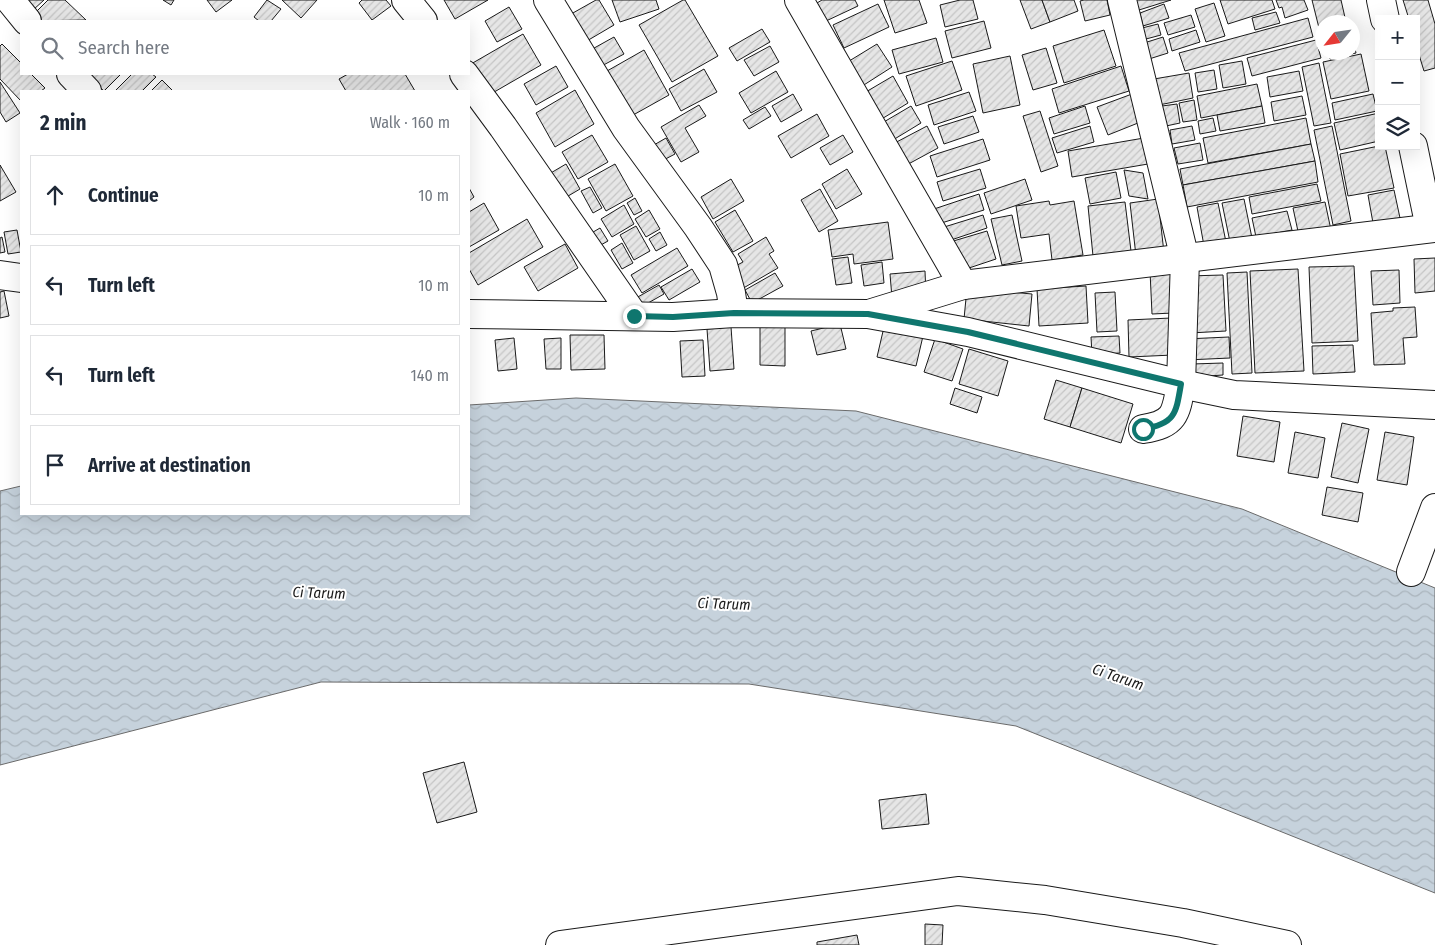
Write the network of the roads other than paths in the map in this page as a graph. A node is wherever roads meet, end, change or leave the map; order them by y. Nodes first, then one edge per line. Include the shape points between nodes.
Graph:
1 (10, 0) edge
2 (406, 0) edge
3 (548, 0) edge
4 (799, 0) edge
5 (1122, 0) edge
6 (1381, 0) edge
7 (1384, 15) edge
8 (26, 20) edge
9 (422, 20) edge
10 (71, 75) edge
11 (465, 75) edge
12 (86, 90) edge
13 (1414, 150) edge
14 (1433, 228) edge
15 (1185, 258) junction
16 (0, 275) edge
17 (20, 278) edge
18 (963, 285) junction
19 (734, 313) junction
20 (470, 314) edge
21 (868, 314) junction
22 (634, 316) junction
23 (1181, 384) junction
24 (1435, 405) edge
25 (1143, 429) dead end
26 (1435, 508) edge
27 (1410, 572) dead end
28 (560, 945) edge
29 (1287, 945) edge

1 - 8 street
2 - 9 street
3 - 19 street via 626,128 724,265
4 - 18 street
5 - 15 street
6 - 7 street
10 - 12 street
11 - 22 street
13 - 14 street
14 - 15 street
15 - 18 street
15 - 23 street
16 - 17 street
18 - 21 street
19 - 21 street
19 - 22 street
20 - 22 street
21 - 23 street via 968,332
23 - 24 street via 1234,395
23 - 25 street via 1172,416 1164,424
26 - 27 street
28 - 29 street via 958,891 1045,900 1183,923

